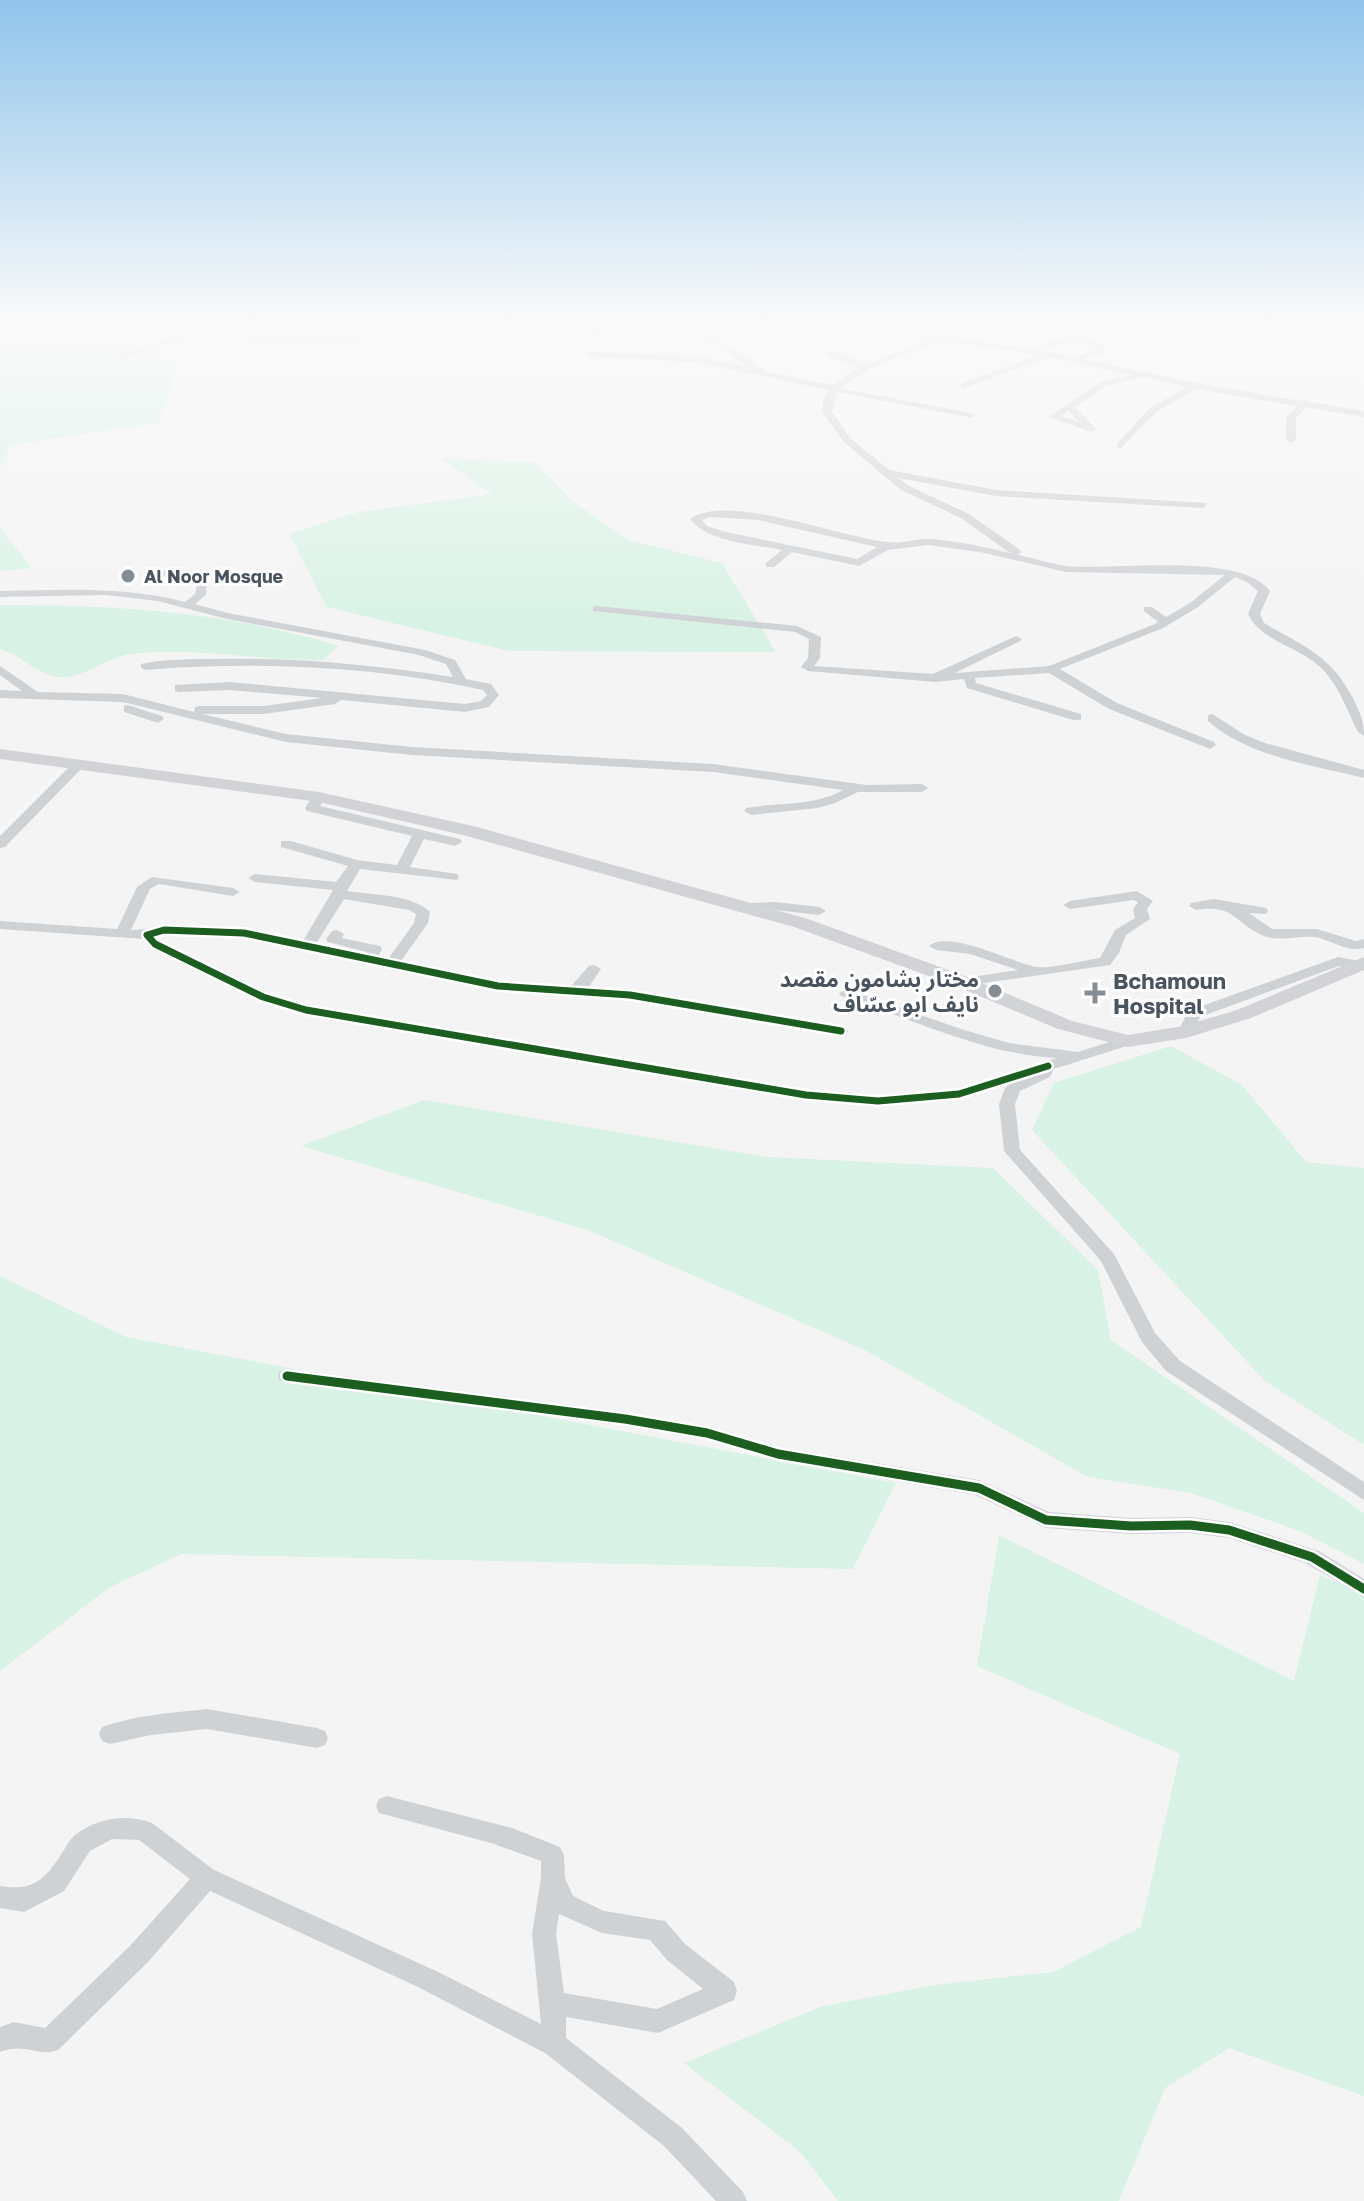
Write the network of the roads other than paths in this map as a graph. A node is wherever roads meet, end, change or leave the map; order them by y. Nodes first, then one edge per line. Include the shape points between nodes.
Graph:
1 (838, 427) edge
2 (1138, 427) edge
3 (1291, 427) edge
4 (1291, 440) dead end
5 (1120, 446) dead end
6 (897, 464) dead end
7 (883, 470) junction
8 (996, 493) junction
9 (1038, 505) dead end
10 (1202, 505) dead end
11 (891, 546) junction
12 (789, 550) junction
13 (1004, 551) junction
14 (800, 559) dead end
15 (855, 563) junction
16 (770, 565) dead end
17 (158, 573) dead end
18 (1233, 574) junction
19 (0, 594) edge
20 (187, 605) junction
21 (597, 609) dead end
22 (1148, 609) dead end
23 (1165, 622) junction
24 (1016, 639) dead end
25 (247, 664) junction
26 (145, 666) dead end
27 (1051, 669) junction
28 (0, 670) edge
29 (969, 677) junction
30 (935, 678) junction
31 (461, 682) junction
32 (230, 686) junction
33 (179, 688) dead end
34 (29, 693) junction
35 (0, 694) edge
36 (368, 696) junction
37 (154, 705) junction
38 (1077, 717) dead end
39 (1212, 718) dead end
40 (158, 719) dead end
41 (1364, 732) edge
42 (1210, 745) dead end
43 (0, 754) edge
44 (77, 766) junction
45 (1364, 774) edge
46 (855, 788) junction
47 (922, 788) dead end
48 (319, 797) junction
49 (751, 811) dead end
50 (419, 834) junction
51 (455, 842) dead end
52 (0, 844) edge
53 (286, 844) dead end
54 (356, 864) junction
55 (404, 866) dead end
56 (452, 877) dead end
57 (255, 878) dead end
58 (340, 890) junction
59 (233, 892) dead end
60 (1070, 905) dead end
61 (1196, 906) dead end
62 (748, 907) junction
63 (1230, 907) junction
64 (819, 911) dead end
65 (0, 925) edge
66 (1269, 933) junction
67 (337, 934) dead end
68 (121, 935) junction
69 (147, 935) junction
70 (1364, 943) edge
71 (307, 946) junction
72 (936, 946) dead end
73 (369, 959) junction
74 (392, 963) junction
75 (1362, 964) edge
76 (594, 969) dead end
77 (1029, 974) junction
78 (963, 982) junction
79 (570, 993) junction
80 (846, 993) dead end
81 (841, 1031) dead end
82 (1128, 1041) junction
83 (1081, 1054) junction
84 (1048, 1066) junction
85 (287, 1376) dead end
86 (1364, 1492) edge
87 (1364, 1589) edge
88 (110, 1734) dead end
89 (317, 1738) dead end
90 (387, 1806) dead end
91 (206, 1878) junction
92 (553, 1878) junction
93 (0, 1897) edge
94 (553, 2003) junction
95 (0, 2040) edge
96 (554, 2044) junction
97 (734, 2201) edge

1 - 7 street
2 - 5 street
3 - 4 street
6 - 7 street
7 - 8 street
7 - 13 street via 905,488 975,522
8 - 9 street via 1001,500
8 - 10 street
11 - 12 street via 748,516 715,512 695,519 716,533
11 - 13 street via 928,542
11 - 15 street
12 - 15 street
12 - 16 street
13 - 18 street via 1039,563 1109,571
14 - 15 street
17 - 20 street via 191,576 203,584 200,595
18 - 23 street
18 - 41 street via 1261,587 1264,598 1255,619 1269,633 1320,660 1337,678
19 - 20 street via 106,592
20 - 31 street via 421,652 451,662
21 - 30 street via 797,629 815,637 814,658 807,667 812,669
22 - 23 street
23 - 27 street
24 - 30 street
25 - 26 street via 194,661
25 - 31 street via 332,667
25 - 32 street via 230,674
27 - 29 street
27 - 42 street via 1113,706
28 - 34 street
29 - 30 street
29 - 38 street via 971,685 990,693
31 - 36 street via 487,687 493,695 485,704 465,708
32 - 33 street
32 - 36 street
34 - 35 street
34 - 37 street via 123,698
34 - 40 street via 106,703
36 - 37 street via 264,710
37 - 46 street via 286,738 477,757 713,768
39 - 45 street via 1230,732 1278,751
43 - 44 main road
44 - 48 main road
44 - 52 street
46 - 47 street
46 - 49 street via 813,807
48 - 50 street via 312,808
48 - 62 main road via 544,850
50 - 51 street
50 - 55 street
53 - 54 street
54 - 56 street
54 - 58 street
57 - 58 street
58 - 71 street
58 - 74 street via 423,912 421,923
59 - 68 street via 157,880 144,887
60 - 77 street via 1137,895 1146,901 1140,909 1143,919 1120,933 1105,962
61 - 63 street
62 - 64 street
62 - 78 main road
63 - 66 street
63 - 66 street via 1257,906
65 - 68 street
66 - 70 street via 1298,930 1356,946
67 - 73 street via 333,939 338,942 375,949
68 - 69 street
69 - 71 street via 164,930 219,931
69 - 84 street via 155,944 263,997 306,1010 806,1095 878,1101 959,1094
71 - 73 street
72 - 77 street via 988,954 1027,968
73 - 74 street
74 - 79 street via 498,986
75 - 82 main road via 1244,1014 1186,1032
76 - 79 street
77 - 78 street
78 - 82 main road via 1065,1025
79 - 81 street via 630,995
80 - 83 street via 1018,1052
82 - 83 street
83 - 84 street
84 - 86 street via 1044,1074 1013,1088 1009,1097 1007,1134 1012,1151 1108,1258 1157,1349 1205,1388
85 - 87 street via 696,1431 778,1454 979,1488 1046,1520 1229,1530 1312,1557
88 - 89 street via 207,1719
90 - 92 street via 519,1839 552,1855
91 - 93 street via 144,1830 110,1828 82,1843 56,1883 24,1901
91 - 95 street via 129,1964 49,2041 14,2034
91 - 96 street
92 - 94 street via 544,1934
92 - 94 street via 564,1904 602,1922 656,1929 725,1991 658,2021
94 - 96 street
96 - 97 street via 673,2137

